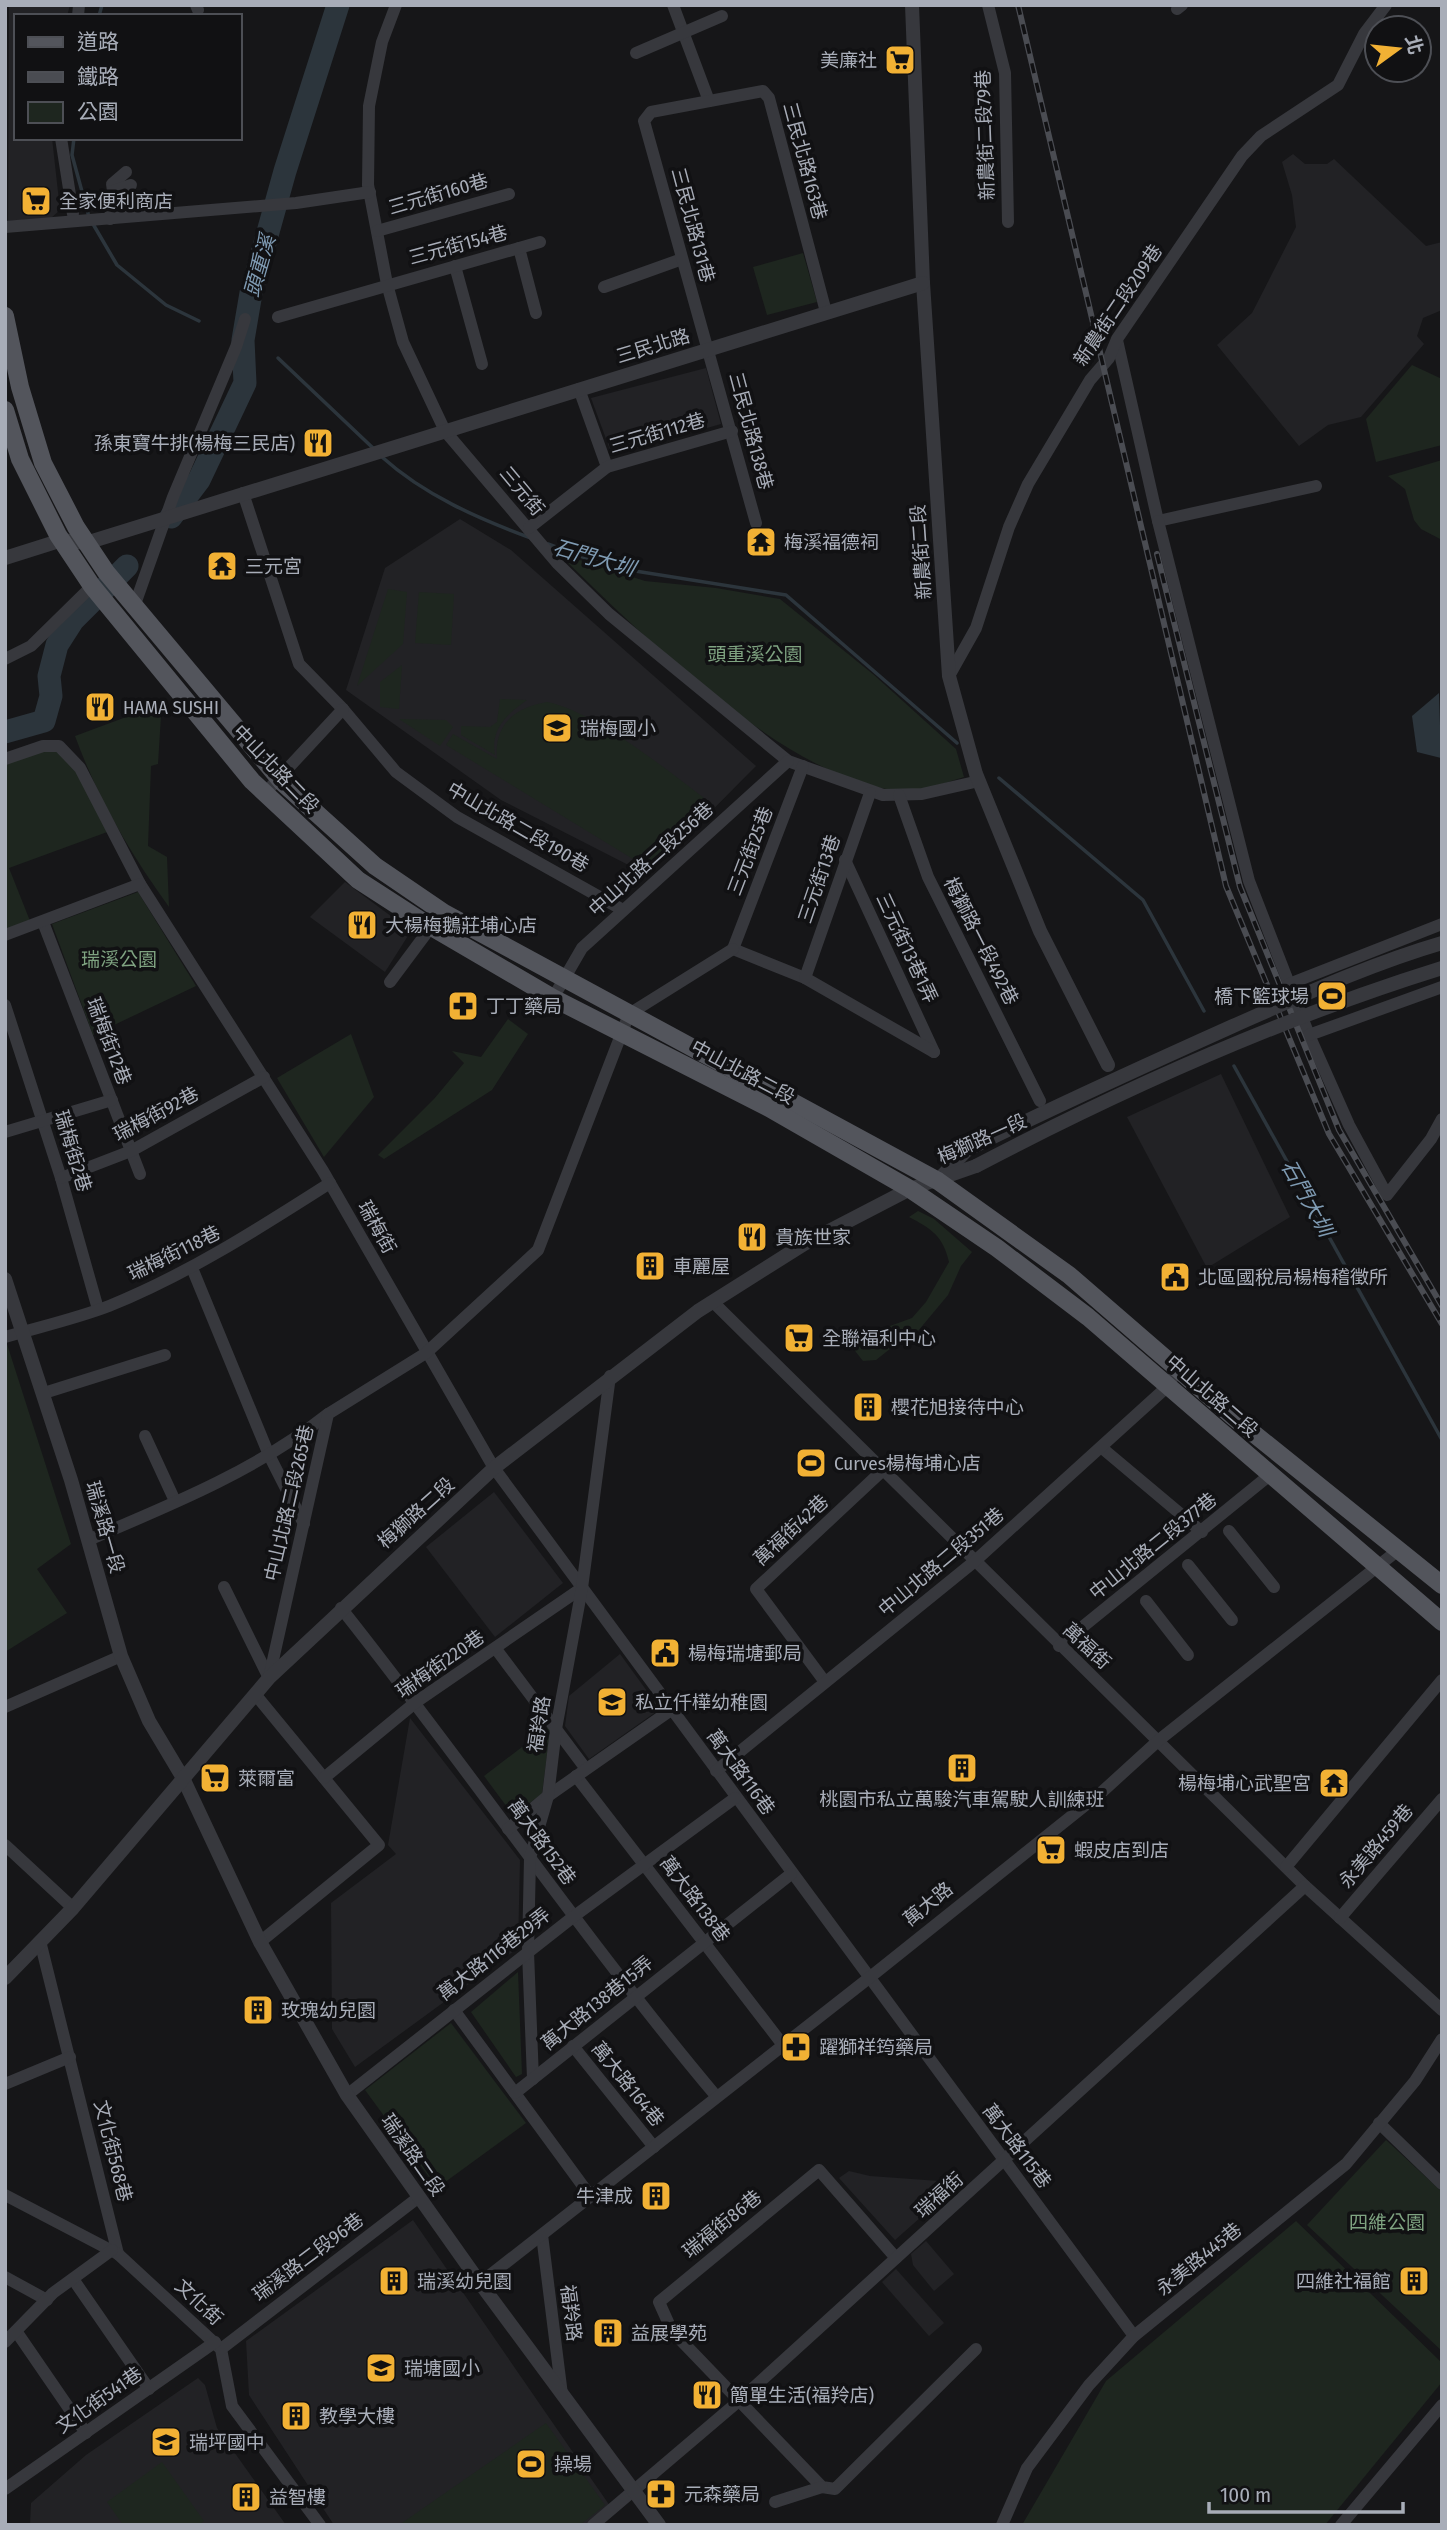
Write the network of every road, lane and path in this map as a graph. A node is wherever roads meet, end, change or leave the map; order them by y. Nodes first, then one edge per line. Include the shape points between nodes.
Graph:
1 (396, 5) edge
2 (673, 5) edge
3 (912, 5) edge
4 (988, 5) edge
5 (1386, 5) edge
6 (722, 16) dead end
7 (683, 30) junction
8 (636, 53) dead end
9 (709, 101) junction
10 (650, 113) joint
11 (61, 140) edge
12 (128, 178) dead end
13 (370, 192) junction
14 (509, 194) dead end
15 (77, 218) junction
16 (107, 219) junction
17 (1008, 222) dead end
18 (5, 227) edge
19 (377, 230) junction
20 (540, 242) dead end
21 (519, 248) junction
22 (682, 259) junction
23 (454, 265) junction
24 (387, 284) junction
25 (923, 284) junction
26 (604, 286) dead end
27 (826, 312) junction
28 (537, 313) dead end
29 (5, 316) edge
30 (278, 317) dead end
31 (245, 318) dead end
32 (1117, 340) junction
33 (708, 349) junction
34 (482, 364) dead end
35 (11, 378) edge
36 (579, 389) junction
37 (5, 410) edge
38 (445, 431) junction
39 (732, 431) junction
40 (607, 467) junction
41 (1316, 486) dead end
42 (243, 493) junction
43 (166, 517) junction
44 (1158, 521) junction
45 (756, 523) dead end
46 (532, 532) junction
47 (62, 540) junction
48 (86, 543) junction
49 (5, 558) edge
50 (92, 586) junction
51 (129, 601) junction
52 (5, 659) edge
53 (949, 676) junction
54 (343, 709) junction
55 (5, 760) edge
56 (788, 761) junction
57 (803, 766) junction
58 (278, 777) junction
59 (979, 780) junction
60 (265, 793) junction
61 (870, 793) junction
62 (899, 794) junction
63 (845, 860) junction
64 (140, 884) junction
65 (623, 911) junction
66 (43, 922) junction
67 (1442, 924) edge
68 (431, 927) junction
69 (5, 935) edge
70 (1442, 943) edge
71 (733, 949) junction
72 (1442, 968) edge
73 (805, 978) junction
74 (565, 980) junction
75 (390, 982) dead end
76 (1289, 984) junction
77 (1442, 987) edge
78 (553, 998) junction
79 (5, 1005) edge
80 (629, 1014) junction
81 (621, 1032) junction
82 (1309, 1035) junction
83 (1108, 1065) dead end
84 (264, 1077) junction
85 (112, 1100) junction
86 (1040, 1101) dead end
87 (1442, 1119) edge
88 (43, 1121) junction
89 (5, 1132) edge
90 (131, 1151) junction
91 (141, 1174) dead end
92 (61, 1178) junction
93 (938, 1181) junction
94 (330, 1183) junction
95 (910, 1189) junction
96 (192, 1268) junction
97 (5, 1279) edge
98 (713, 1302) junction
99 (99, 1309) junction
100 (23, 1332) junction
101 (5, 1338) edge
102 (426, 1353) junction
103 (164, 1355) dead end
104 (1177, 1369) junction
105 (610, 1376) junction
106 (1168, 1386) junction
107 (44, 1393) junction
108 (328, 1415) junction
109 (145, 1436) dead end
110 (1102, 1448) junction
111 (269, 1455) junction
112 (494, 1468) junction
113 (883, 1470) junction
114 (1271, 1474) junction
115 (175, 1501) junction
116 (304, 1524) junction
117 (1229, 1531) dead end
118 (1202, 1532) junction
119 (88, 1540) junction
120 (1397, 1551) junction
121 (975, 1561) junction
122 (1188, 1565) dead end
123 (1378, 1569) junction
124 (1442, 1585) edge
125 (224, 1587) dead end
126 (1274, 1587) dead end
127 (582, 1588) junction
128 (1146, 1601) dead end
129 (341, 1608) junction
130 (1232, 1620) dead end
131 (1442, 1622) edge
132 (1059, 1646) junction
133 (496, 1649) junction
134 (1188, 1654) dead end
135 (121, 1656) junction
136 (269, 1678) junction
137 (1442, 1680) edge
138 (825, 1682) junction
139 (254, 1694) junction
140 (416, 1702) junction
141 (5, 1707) edge
142 (671, 1710) junction
143 (556, 1729) junction
144 (1159, 1740) junction
145 (716, 1771) junction
146 (581, 1773) junction
147 (183, 1778) junction
148 (324, 1778) junction
149 (548, 1796) junction
150 (735, 1798) junction
151 (1442, 1799) edge
152 (508, 1829) junction
153 (5, 1845) edge
154 (530, 1858) junction
155 (644, 1864) junction
156 (1286, 1867) junction
157 (791, 1874) junction
158 (1305, 1886) junction
159 (73, 1909) junction
160 (573, 1917) junction
161 (1340, 1918) junction
162 (260, 1942) junction
163 (704, 1943) junction
164 (41, 1945) junction
165 (528, 1952) junction
166 (5, 1978) edge
167 (869, 1978) junction
168 (634, 1998) junction
169 (454, 2010) junction
170 (1442, 2010) edge
171 (1442, 2039) edge
172 (783, 2045) junction
173 (573, 2046) junction
174 (71, 2057) junction
175 (533, 2079) junction
176 (5, 2084) edge
177 (515, 2093) junction
178 (347, 2095) junction
179 (716, 2096) junction
180 (1378, 2123) junction
181 (654, 2147) junction
182 (1004, 2161) junction
183 (1442, 2184) edge
184 (5, 2195) edge
185 (419, 2197) junction
186 (591, 2197) junction
187 (542, 2235) junction
188 (115, 2252) junction
189 (896, 2258) junction
190 (5, 2277) edge
191 (73, 2279) junction
192 (480, 2283) junction
193 (47, 2300) junction
194 (16, 2331) junction
195 (1134, 2336) junction
196 (5, 2343) edge
197 (218, 2346) junction
198 (976, 2350) dead end
199 (149, 2389) junction
200 (562, 2395) junction
201 (740, 2400) junction
202 (1442, 2404) edge
203 (86, 2433) junction
204 (822, 2487) junction
205 (5, 2489) edge
206 (631, 2491) junction
207 (775, 2502) dead end
208 (320, 2525) edge
209 (593, 2525) edge
210 (659, 2525) edge
211 (1002, 2525) edge
212 (1341, 2525) edge

1 - 13 street, 三元街 via 382,42 369,106
2 - 7 street
3 - 25 street, 新農街二段
4 - 17 street, 新農街二段79巷 via 1005,73
5 - 32 street, 新農街二段209巷 via 1364,34 1338,85 1261,136 1242,156
6 - 7 street
7 - 8 street
7 - 9 street
9 - 10 street, 三民北路163巷
9 - 27 street, 三民北路163巷 via 763,91 769,98
10 - 22 street, 三民北路131巷 via 644,121
11 - 15 street
12 - 16 street via 113,191
13 - 16 street
13 - 19 street, 三元街
14 - 19 street, 三元街160巷
15 - 16 street
15 - 18 street
19 - 24 street, 三元街
20 - 21 street, 三元街154巷
21 - 23 street, 三元街154巷
21 - 28 street
22 - 26 street
22 - 33 street, 三民北路131巷
23 - 24 street, 三元街154巷
23 - 34 street
24 - 30 street, 三元街154巷
24 - 38 street, 三元街 via 403,342
25 - 27 street, 三民北路
25 - 53 street, 新農街二段
27 - 33 street, 三民北路
29 - 35 main road
31 - 43 street
32 - 44 street
32 - 53 street, 新農街二段209巷 via 1028,484 976,628
33 - 36 street, 三民北路
33 - 39 street, 三民北路138巷
35 - 48 main road via 43,463
36 - 38 street, 三民北路
36 - 40 street
37 - 47 main road via 20,459
38 - 42 street, 三民北路
38 - 46 street, 三元街
39 - 40 street, 三元街112巷
39 - 45 street, 三民北路138巷
40 - 46 street, 三元街112巷
41 - 44 street
42 - 43 street
42 - 54 street, 中山北路二段190巷 via 299,664
43 - 48 street
43 - 51 street
44 - 76 street via 1249,881
46 - 56 street, 三元街 via 609,614
47 - 48 street
47 - 49 street
47 - 50 main road
48 - 51 main road, 中山北路二段
50 - 52 street via 31,646
50 - 60 main road, 中山北路二段
51 - 58 main road, 中山北路二段
53 - 59 street, 新農街二段
54 - 58 street
54 - 65 street, 中山北路二段190巷 via 396,772 457,817
55 - 64 street, 瑞梅街 via 43,746 59,746 80,768
56 - 57 street, 三元街
56 - 65 street, 中山北路二段256巷
57 - 61 street, 三元街
57 - 71 street, 三元街25巷
58 - 60 street
58 - 74 main road, 中山北路二段 via 375,866 444,913
59 - 62 street, 三元街 via 922,794
59 - 83 street, 新農街二段 via 1041,931
60 - 68 main road, 中山北路二段 via 358,880
61 - 62 street, 三元街
61 - 63 street, 三元街13巷
62 - 86 street, 梅獅路一段492巷 via 928,877
63 - 73 street, 三元街13巷
63 - 73 street, 三元街13巷1弄 via 934,1052
64 - 66 street
64 - 84 street, 瑞梅街
65 - 74 street, 中山北路二段256巷 via 582,948
66 - 69 street
66 - 85 street, 瑞梅街12巷
67 - 76 street
68 - 75 street
68 - 78 main road, 中山北路二段
70 - 93 street, 梅獅路一段, bridge via 1268,1011 1074,1097 967,1150
71 - 73 street
71 - 80 street
72 - 93 street, 梅獅路一段, bridge via 1259,1034
74 - 78 street, 中山北路二段256巷
74 - 80 main road, 中山北路二段
76 - 82 street
77 - 82 street
78 - 81 main road, 中山北路二段
79 - 88 street, 瑞梅街2巷
80 - 81 street, 中山北路二段265巷
80 - 93 main road, 中山北路二段
81 - 95 main road, 中山北路二段 via 769,1108
81 - 102 street, 中山北路二段265巷 via 538,1250
82 - 87 street via 1387,1195
84 - 90 street, 瑞梅街92巷
84 - 94 street, 瑞梅街
85 - 88 street
85 - 90 street, 瑞梅街12巷
88 - 89 street
88 - 92 street, 瑞梅街2巷
90 - 91 street, 瑞梅街12巷
90 - 92 street, 瑞梅街92巷
92 - 99 street, 瑞梅街2巷
93 - 95 street, 梅獅路二段
93 - 104 main road, 中山北路二段 via 1069,1275
94 - 96 street, 瑞梅街118巷
94 - 102 street, 瑞梅街
95 - 98 street, 梅獅路二段 via 804,1244
95 - 106 main road, 中山北路二段 via 1088,1317
96 - 99 street, 瑞梅街118巷
96 - 111 street
97 - 100 street, 瑞溪路一段
98 - 105 street, 梅獅路二段
98 - 113 street, 萬福街
99 - 100 street, 瑞梅街118巷
100 - 101 street, 瑞梅街118巷
100 - 107 street, 瑞溪路一段
102 - 108 street, 中山北路二段265巷
102 - 112 street, 瑞梅街
103 - 107 street
104 - 106 street, 中山北路二段351巷
104 - 120 main road, 中山北路二段
105 - 112 street, 梅獅路二段
105 - 127 street, 福羚路
106 - 110 street, 中山北路二段351巷
106 - 114 main road, 中山北路二段
107 - 119 street, 瑞溪路一段
108 - 111 street
108 - 116 street, 中山北路二段265巷
109 - 115 street
110 - 118 street
110 - 121 street, 中山北路二段351巷
111 - 115 street
111 - 116 street
112 - 127 street, 瑞梅街
112 - 129 street, 梅獅路二段
113 - 121 street, 萬福街
113 - 138 street, 萬福街42巷 via 756,1589
114 - 118 street, 中山北路二段377巷
114 - 123 main road, 中山北路二段
115 - 119 street
116 - 136 street, 中山北路二段265巷
117 - 126 street
118 - 132 street, 中山北路二段377巷
119 - 135 street, 瑞溪路一段
120 - 123 street, 萬大路
120 - 124 main road, 中山北路二段
121 - 132 street, 萬福街
121 - 138 street, 中山北路二段351巷
122 - 130 street
123 - 131 main road, 中山北路二段
123 - 144 street, 萬大路
125 - 136 street
127 - 133 street, 瑞梅街220巷
127 - 142 street, 萬大路116巷
127 - 143 street, 福羚路
128 - 134 street
129 - 136 street, 梅獅路二段
129 - 140 street, 萬大路152巷
132 - 144 street, 萬福街
133 - 140 street, 瑞梅街220巷
133 - 143 street, 萬大路138巷
135 - 141 street
135 - 147 street, 瑞溪路一段 via 149,1721
136 - 139 street, 梅獅路二段
137 - 156 street
138 - 145 street, 中山北路二段351巷
139 - 147 street, 梅獅路二段
139 - 148 street
140 - 148 street, 瑞梅街220巷
140 - 152 street, 萬大路152巷
142 - 145 street, 萬大路116巷
142 - 146 street
143 - 146 street, 萬大路138巷
143 - 149 street, 福羚路
144 - 156 street, 萬福街
144 - 167 street, 萬大路 via 1103,1791
145 - 150 street, 萬大路116巷
146 - 149 street
146 - 155 street, 萬大路138巷
147 - 159 street, 梅獅路二段
147 - 162 street, 瑞溪路二段
148 - 162 street via 379,1844
149 - 152 street
149 - 154 street, 福羚路
150 - 155 street, 萬大路116巷29弄
150 - 157 street, 萬大路116巷
151 - 161 street, 永美路459巷
152 - 154 street, 萬大路152巷
153 - 159 street
154 - 160 street, 萬大路152巷
154 - 165 street, 福羚路
155 - 160 street, 萬大路116巷29弄
155 - 163 street, 萬大路138巷
156 - 158 street, 萬福街
157 - 163 street, 萬大路138巷15弄
157 - 167 street, 萬大路116巷
158 - 161 street, 萬福街
158 - 182 street, 瑞福街
159 - 164 street, 梅獅路二段
160 - 165 street, 萬大路116巷29弄
160 - 168 street, 萬大路152巷
161 - 170 street, 萬福街
162 - 178 street, 瑞溪路二段
163 - 168 street, 萬大路138巷15弄
163 - 172 street, 萬大路138巷
164 - 166 street, 梅獅路二段
164 - 174 street, 文化街568巷
165 - 169 street, 萬大路116巷29弄
165 - 175 street, 福羚路
167 - 172 street, 萬大路
167 - 182 street, 萬大路115巷
168 - 173 street, 萬大路138巷15弄
168 - 179 street, 萬大路152巷
169 - 177 street
169 - 178 street, 萬大路116巷29弄
171 - 180 street, 永美路445巷 via 1415,2081
172 - 179 street, 萬大路
173 - 175 street, 萬大路138巷15弄
173 - 181 street, 萬大路164巷
174 - 176 street
174 - 188 street, 文化街568巷
175 - 177 street, 萬大路138巷15弄
177 - 186 street
178 - 185 street, 瑞溪路二段
179 - 181 street, 萬大路
180 - 183 street
180 - 195 street, 永美路445巷 via 1346,2164
181 - 186 street, 萬大路
182 - 189 street, 瑞福街
182 - 195 street, 萬大路115巷
184 - 188 street, 文化街
185 - 192 street, 瑞溪路二段
185 - 197 street, 瑞溪路二段96巷
186 - 187 street, 萬大路
187 - 192 street, 萬大路
187 - 200 street, 福羚路
188 - 191 street
188 - 197 street, 文化街
189 - 201 street, 瑞福街
189 - 201 street, 瑞福街86巷 via 819,2170 659,2302 672,2331
190 - 193 street
191 - 193 street
191 - 199 street
192 - 200 street, 瑞溪路二段
193 - 194 street
194 - 196 street
194 - 203 street
195 - 211 street, 永美路445巷 via 1089,2385 1027,2468
197 - 199 street, 文化街541巷
197 - 208 street, 文化街 via 232,2406
198 - 204 street via 835,2489
199 - 203 street, 文化街541巷
200 - 206 street, 瑞溪路二段
201 - 204 street
201 - 206 street, 瑞福街
202 - 212 street
203 - 205 street, 文化街541巷
204 - 207 street
206 - 209 street, 瑞福街
206 - 210 street, 瑞溪路二段

